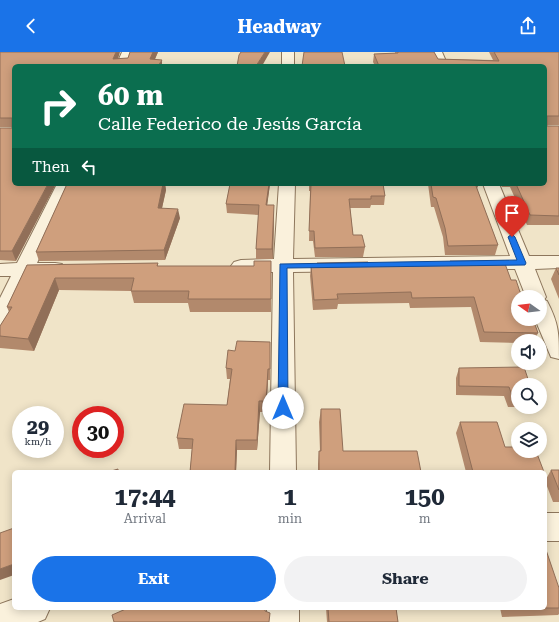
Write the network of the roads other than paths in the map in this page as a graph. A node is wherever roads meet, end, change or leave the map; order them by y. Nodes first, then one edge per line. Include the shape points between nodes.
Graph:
1 (128, 52) edge
2 (288, 52) edge
3 (436, 52) edge
4 (123, 64) edge
5 (288, 64) edge
6 (441, 64) edge
7 (64, 186) edge
8 (287, 186) edge
9 (492, 186) edge
10 (559, 262) edge
11 (522, 263) junction
12 (283, 266) junction
13 (220, 267) edge
14 (71, 269) edge
15 (0, 270) edge
16 (24, 270) junction
17 (533, 290) edge
18 (0, 320) edge
19 (547, 323) edge
20 (559, 351) edge
21 (283, 470) edge
22 (547, 527) edge
23 (559, 527) edge
24 (28, 610) edge
25 (283, 610) edge
26 (0, 620) edge
27 (283, 622) edge

1 - 4 street
2 - 5 street
3 - 6 street
7 - 16 street
8 - 12 street
9 - 11 street
10 - 11 street
11 - 12 street
11 - 17 street
12 - 13 street
12 - 21 street
14 - 16 street
15 - 16 street
16 - 18 street
19 - 20 street
22 - 23 street
24 - 26 street
25 - 27 street

